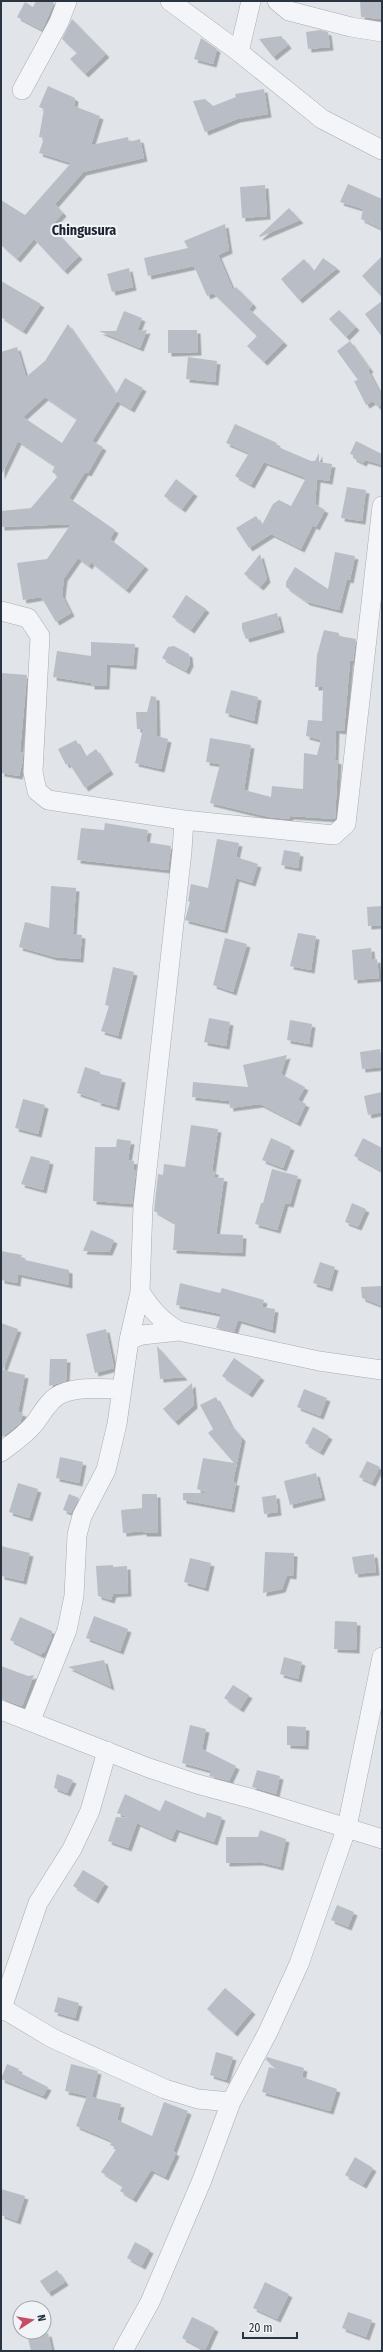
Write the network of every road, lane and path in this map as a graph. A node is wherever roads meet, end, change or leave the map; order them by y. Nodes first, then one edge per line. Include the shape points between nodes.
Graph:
1 (67, 1) edge
2 (170, 1) edge
3 (251, 1) edge
4 (276, 1) edge
5 (382, 32) edge
6 (239, 52) junction
7 (22, 90) dead end
8 (382, 150) edge
9 (382, 506) edge
10 (1, 611) edge
11 (375, 642) edge
12 (184, 820) junction
13 (140, 1292) junction
14 (179, 1331) junction
15 (130, 1340) junction
16 (382, 1370) edge
17 (122, 1389) junction
18 (1, 1452) edge
19 (382, 1657) edge
20 (1, 1710) edge
21 (31, 1720) junction
22 (107, 1751) junction
23 (347, 1827) junction
24 (382, 1839) edge
25 (2, 2010) edge
26 (231, 2102) junction
27 (123, 2351) edge

1 - 7 street via 59,22
2 - 6 street
3 - 6 street
4 - 5 street via 289,11
6 - 8 street via 322,119
9 - 11 street
10 - 12 street via 28,618 40,636 32,772 37,791 48,800
11 - 12 street via 346,824 340,831 334,835
12 - 13 street via 143,1206
13 - 14 street via 150,1308 165,1323
13 - 15 street
14 - 15 street via 142,1335
14 - 16 street via 319,1361
15 - 17 street
17 - 18 street via 90,1388 60,1394 18,1440
17 - 21 street via 106,1470 82,1516 77,1535 74,1596 67,1630
19 - 23 street
20 - 21 street
21 - 22 street
22 - 23 street via 197,1784
22 - 25 street via 90,1811 72,1849 38,1904
23 - 24 street
23 - 26 street via 299,1964 268,2032
25 - 26 street via 52,2038 165,2089 198,2099
26 - 27 street via 202,2180 150,2302

